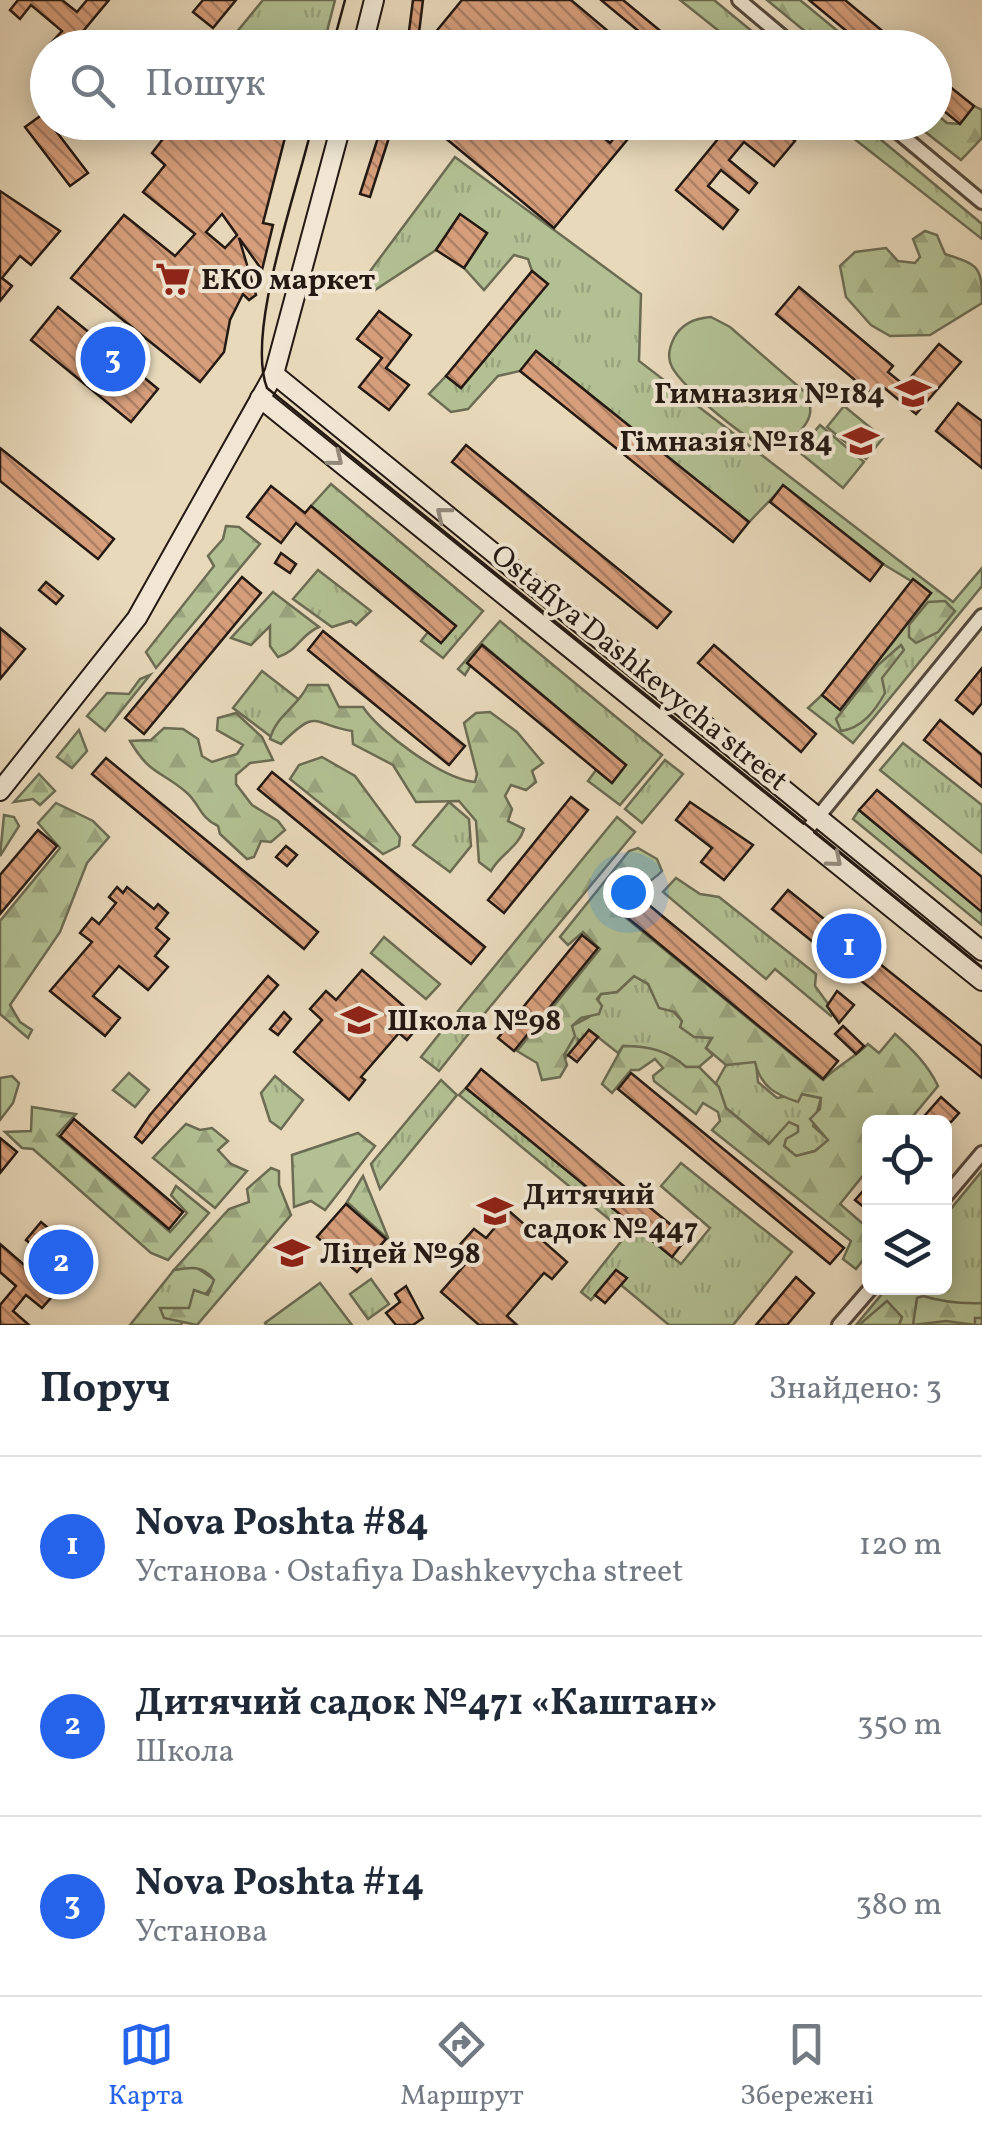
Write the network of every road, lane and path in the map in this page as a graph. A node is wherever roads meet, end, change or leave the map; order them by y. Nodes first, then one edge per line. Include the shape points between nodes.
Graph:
1 (374, 0) edge
2 (738, 0) edge
3 (366, 30) edge
4 (774, 30) edge
5 (337, 140) edge
6 (908, 140) edge
7 (982, 202) edge
8 (274, 374) junction
9 (260, 398) junction
10 (982, 616) edge
11 (0, 790) edge
12 (818, 818) junction
13 (804, 834) junction
14 (982, 951) edge
15 (982, 981) edge
16 (982, 1153) edge
17 (952, 1189) edge
18 (864, 1295) edge
19 (839, 1325) edge

1 - 3 street
2 - 4 street
5 - 8 street
6 - 7 street
8 - 9 street
12 -> 8 street, Ostafiya Dashkevycha street
9 - 11 street via 138,618
9 -> 13 street, Ostafiya Dashkevycha street
10 - 12 street
12 - 13 street
12 - 14 street, Ostafiya Dashkevycha street
13 -> 15 street, Ostafiya Dashkevycha street
16 - 17 street
18 - 19 street

